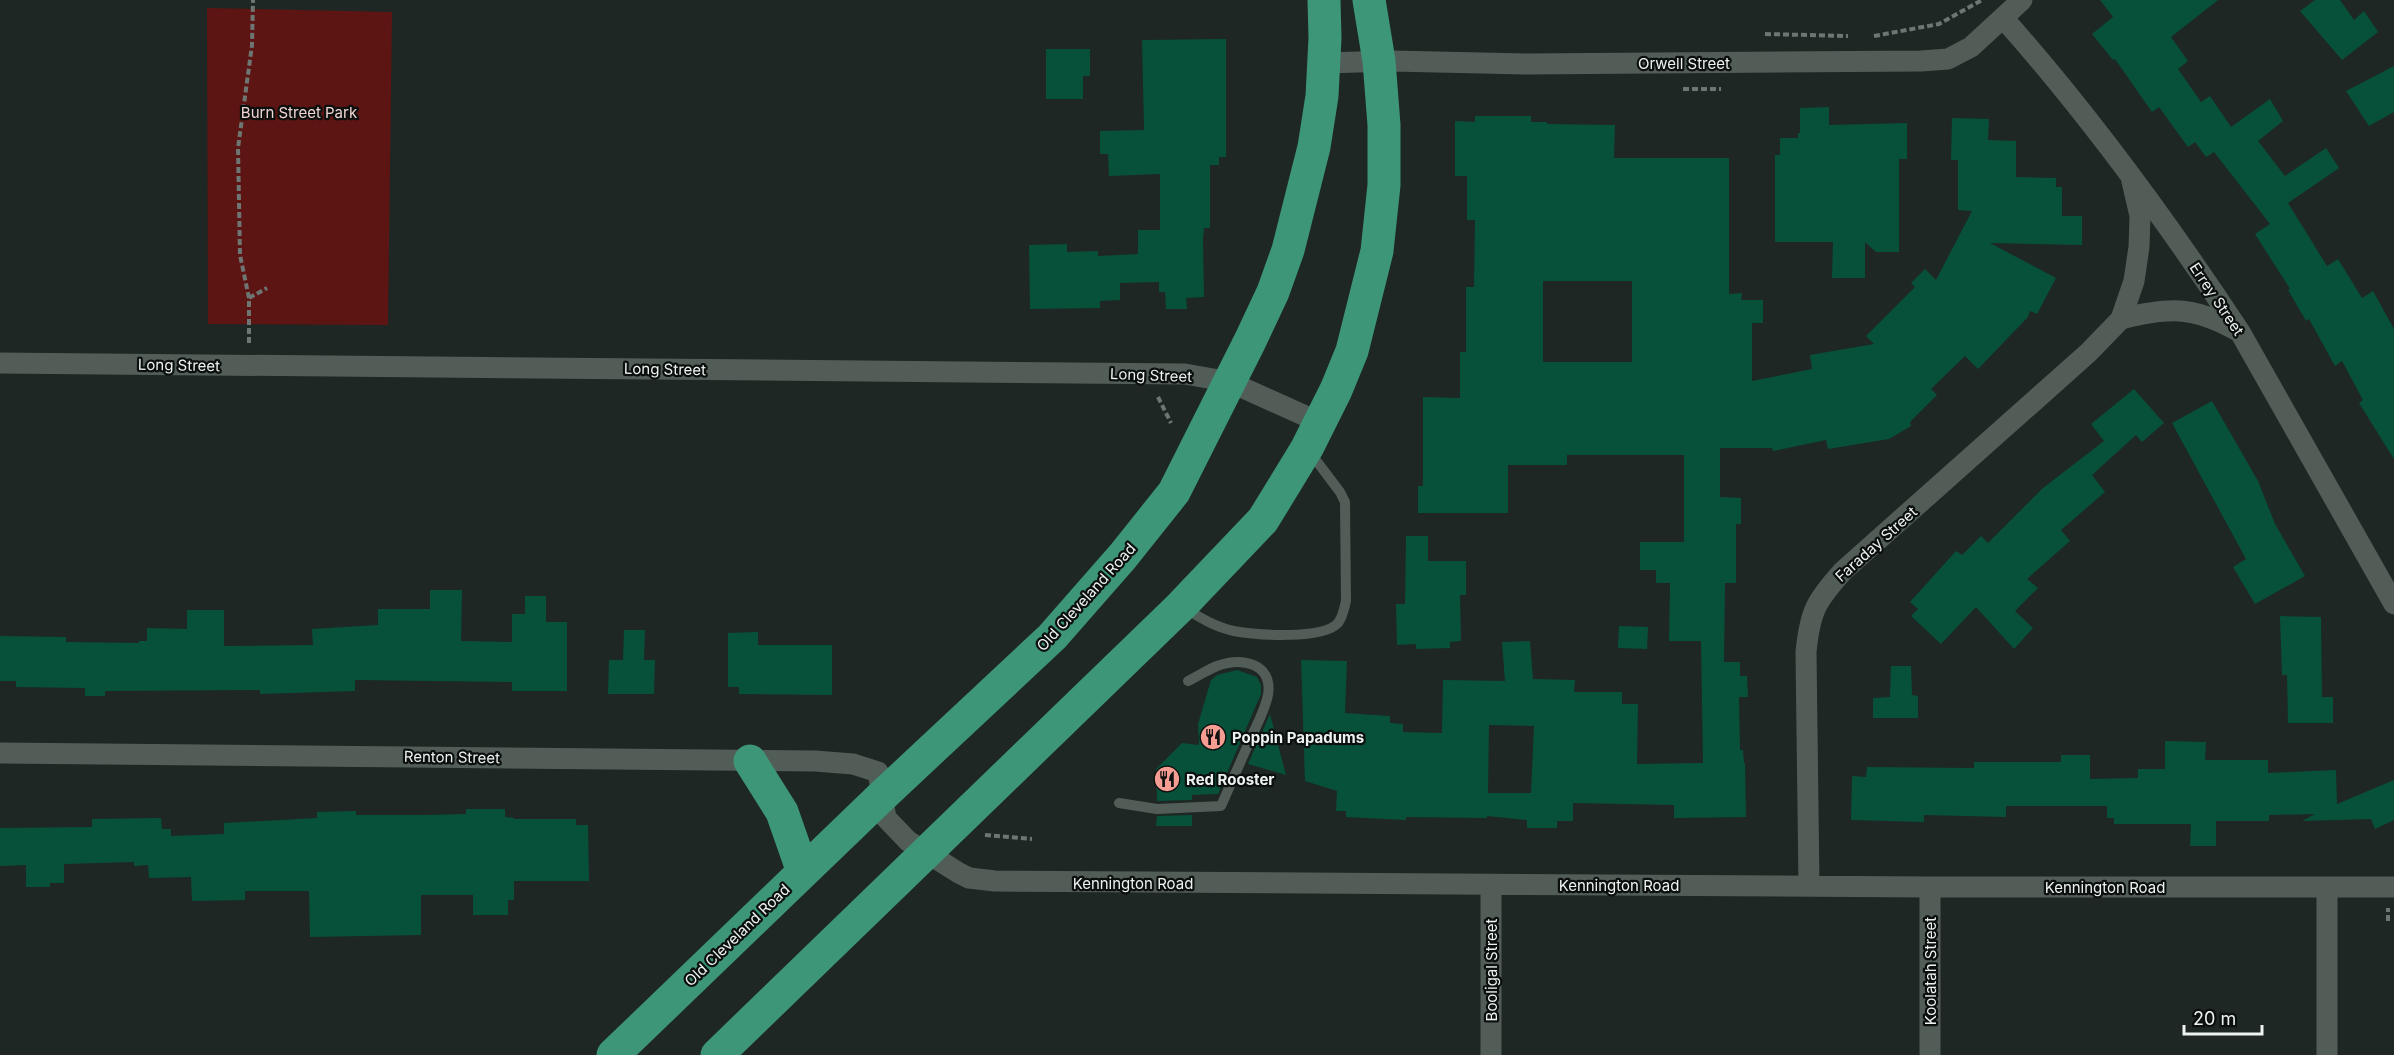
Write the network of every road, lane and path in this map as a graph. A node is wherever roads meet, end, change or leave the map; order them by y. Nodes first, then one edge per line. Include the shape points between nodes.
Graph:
1 (254, 0) edge
2 (1324, 0) edge
3 (1369, 0) edge
4 (1982, 0) edge
5 (2022, 0) edge
6 (2004, 19) junction
7 (1765, 34) dead end
8 (1849, 36) dead end
9 (1872, 36) dead end
10 (1379, 61) junction
11 (1324, 63) junction
12 (2131, 177) junction
13 (267, 288) dead end
14 (249, 298) junction
15 (2121, 319) junction
16 (2240, 332) junction
17 (0, 363) edge
18 (249, 365) junction
19 (1230, 382) junction
20 (1155, 393) dead end
21 (1171, 423) dead end
22 (1314, 436) junction
23 (2394, 604) edge
24 (1181, 606) junction
25 (1188, 681) dead end
26 (0, 753) edge
27 (750, 761) junction
28 (882, 796) junction
29 (1119, 803) dead end
30 (984, 834) dead end
31 (1032, 839) dead end
32 (926, 852) junction
33 (803, 872) junction
34 (1491, 885) junction
35 (1809, 886) junction
36 (1930, 887) junction
37 (2327, 887) junction
38 (2394, 887) edge
39 (613, 1055) edge
40 (717, 1055) edge
41 (1491, 1055) edge
42 (1930, 1055) edge
43 (2327, 1055) edge

1 - 14 path via 238,148 240,255
2 - 11 highway, Old Cleveland Road
3 - 10 highway
4 - 9 path via 1939,24
5 - 6 street, Orwell Street
6 - 10 street, Orwell Street via 1971,47 1948,59 1921,62
6 - 12 street, Errey Street via 2054,75
7 - 8 path
10 - 11 street, Orwell Street
10 - 22 highway via 1385,157 1377,251 1352,351
11 - 19 highway, Old Cleveland Road via 1314,147 1288,250 1273,292
12 - 15 street, Faraday Street via 2140,216 2139,247 2134,281
12 - 16 street, Errey Street
13 - 14 path
14 - 18 path
15 - 16 street via 2172,310 2197,312
15 - 35 street, Faraday Street via 2064,375 1843,571 1816,604 1809,621 1806,652
16 - 23 street, Errey Street
17 - 18 street, Long Street
18 - 19 street, Long Street via 1185,374
19 - 22 street, Long Street
19 - 28 highway, Old Cleveland Road via 1174,492 1124,556 1052,637
20 - 21 path
22 - 24 highway via 1263,520
22 - 24 lane via 1345,502 1346,601 1337,624 1322,631 1293,635 1234,631
24 - 32 highway
25 - 29 lane via 1215,667 1248,663 1265,673 1269,683 1262,714 1221,806 1156,809
26 - 27 street, Renton Street
27 - 28 street, Renton Street via 853,764 878,772
27 - 33 highway via 782,812
28 - 32 street, Kennington Road via 886,818 908,841
28 - 33 highway, Old Cleveland Road
30 - 31 path
32 - 34 street, Kennington Road via 969,878 995,881
32 - 40 highway
33 - 39 highway, Old Cleveland Road
34 - 35 street, Kennington Road
34 - 41 street, Booligal Street
35 - 36 street, Kennington Road
36 - 37 street, Kennington Road
36 - 42 street, Koolatah Street
37 - 38 street, Kennington Road
37 - 43 street

